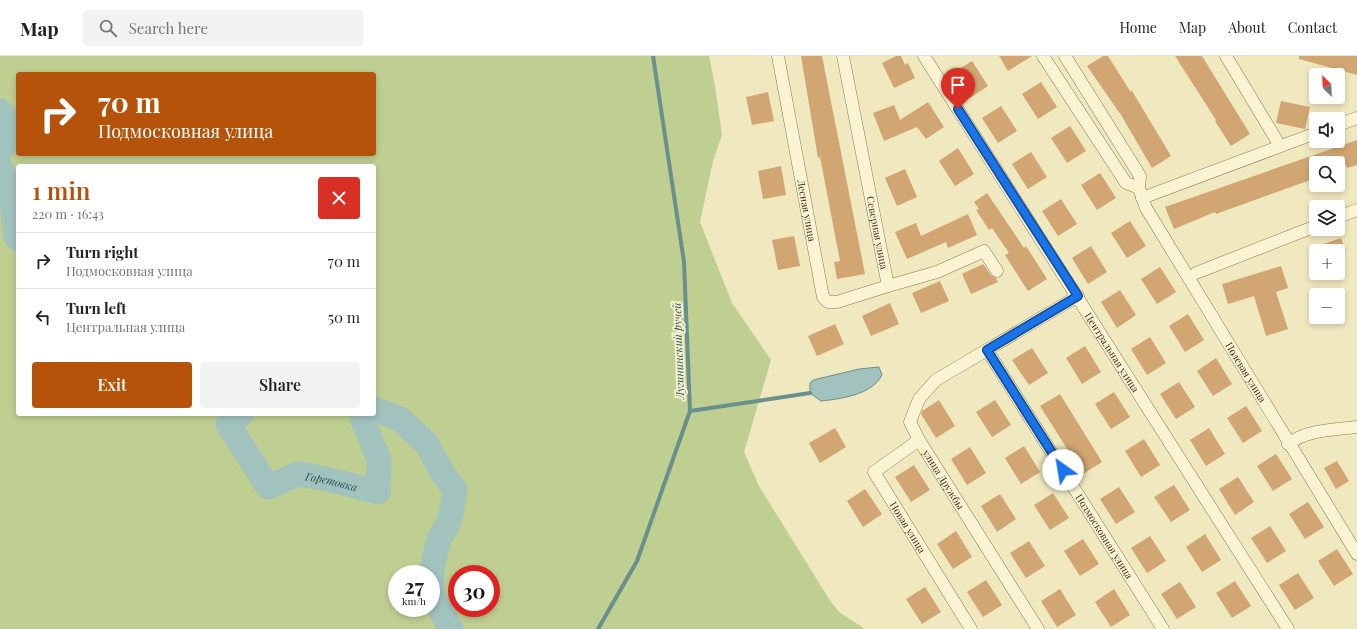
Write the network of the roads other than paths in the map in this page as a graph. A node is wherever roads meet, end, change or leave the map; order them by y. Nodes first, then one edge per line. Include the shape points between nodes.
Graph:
1 (778, 56) edge
2 (843, 56) edge
3 (924, 56) edge
4 (1043, 56) edge
5 (1065, 56) edge
6 (1226, 56) edge
7 (1357, 118) edge
8 (1345, 122) edge
9 (1309, 136) edge
10 (1280, 146) junction
11 (1140, 193) junction
12 (1357, 210) edge
13 (1345, 214) edge
14 (1309, 229) edge
15 (997, 270) dead end
16 (1196, 273) dead end
17 (888, 286) junction
18 (1078, 296) junction
19 (987, 350) junction
20 (1357, 428) edge
21 (919, 440) junction
22 (1288, 444) junction
23 (1357, 554) edge
24 (971, 629) edge
25 (1038, 629) edge
26 (1163, 629) edge
27 (1288, 629) edge

1 - 17 street, Лесная улица via 823,297 828,302 837,302
2 - 17 street, Северная улица
3 - 18 street, Центральная улица
4 - 11 street, Полевая улица via 1126,183
5 - 11 street, Полевая улица via 1140,176
6 - 10 street
7 - 8 street
9 - 10 street
10 - 11 street
11 - 22 street, Полевая улица via 1146,208
12 - 13 street
14 - 16 street
15 - 17 street via 984,251 937,272
18 - 19 street
18 - 27 street, Центральная улица
19 - 21 street, улица Дружбы via 936,380 919,399 910,422
19 - 26 street, Подмосковная улица
20 - 22 street via 1314,432 1298,437
21 - 24 street, Новая улица via 874,472
21 - 25 street, улица Дружбы
22 - 23 street, Полевая улица

